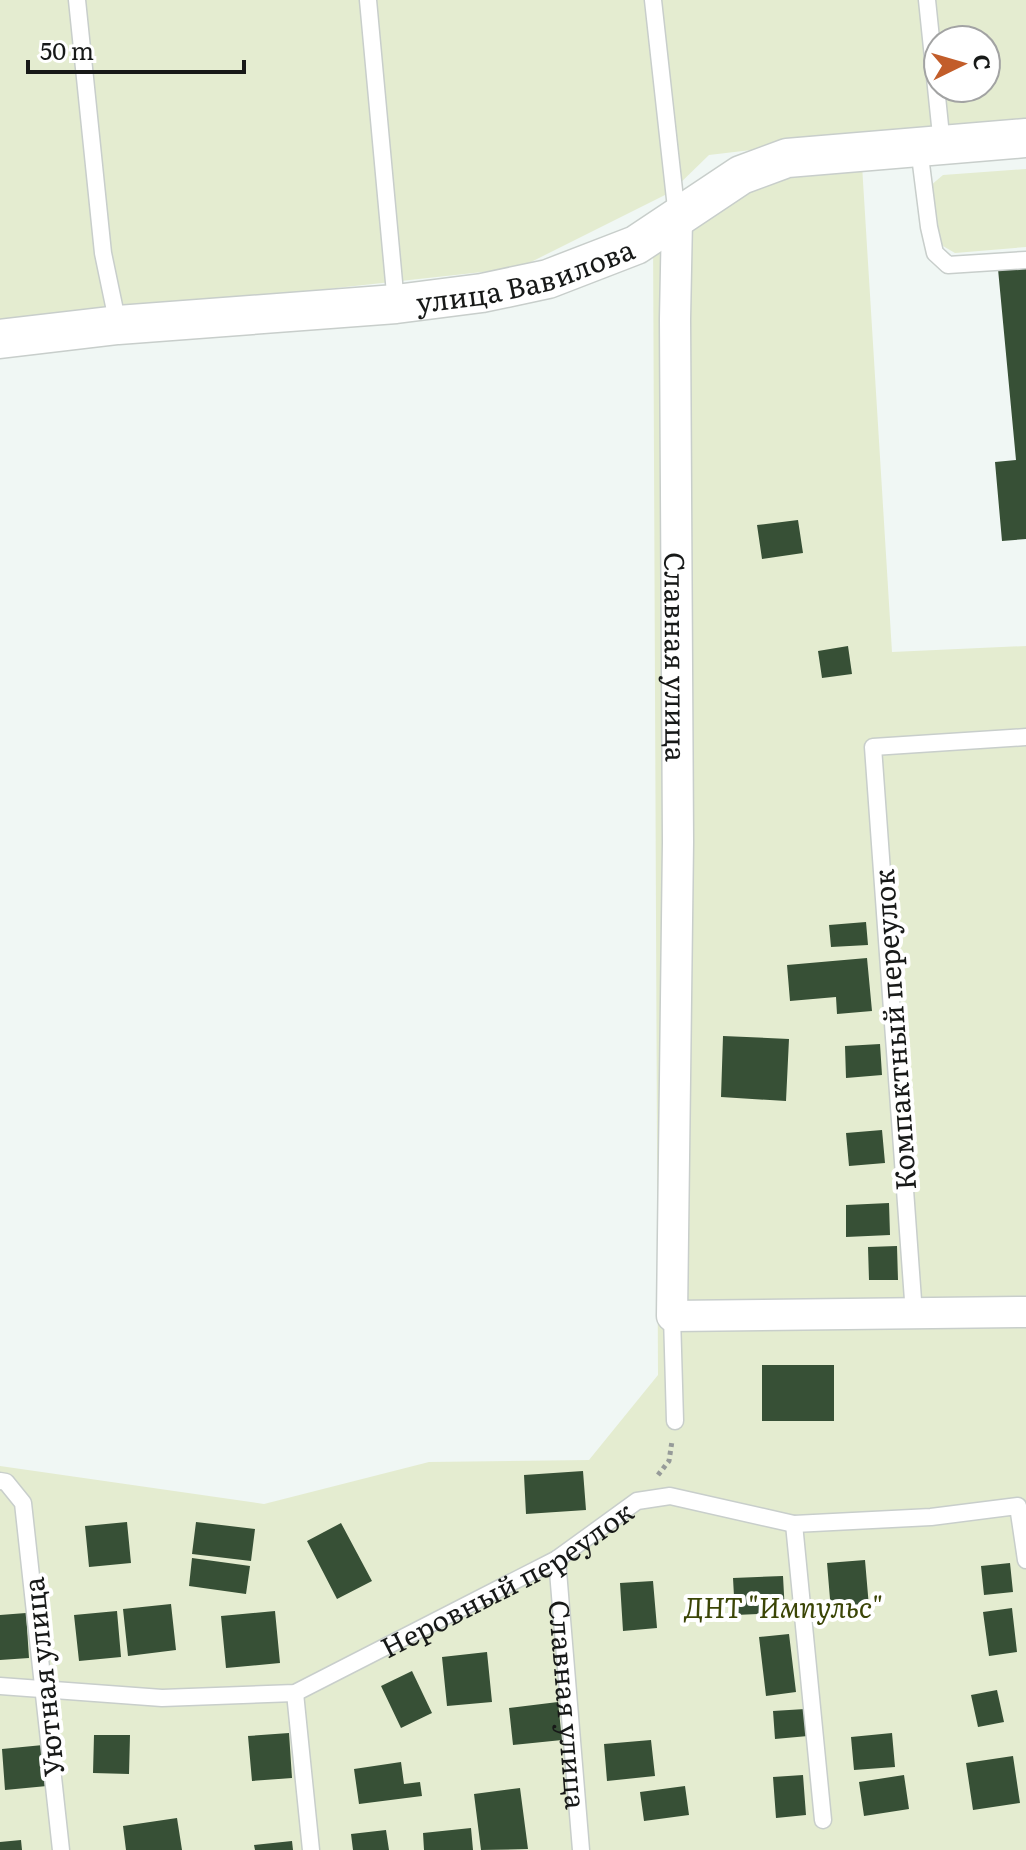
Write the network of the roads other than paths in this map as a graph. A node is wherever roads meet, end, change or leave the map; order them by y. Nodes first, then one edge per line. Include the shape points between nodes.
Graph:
1 (77, 0) edge
2 (368, 0) edge
3 (653, 0) edge
4 (927, 0) edge
5 (1026, 138) edge
6 (930, 147) junction
7 (677, 219) junction
8 (1026, 260) edge
9 (396, 304) junction
10 (118, 325) junction
11 (0, 339) edge
12 (1026, 737) edge
13 (1026, 1312) edge
14 (914, 1314) junction
15 (672, 1316) junction
16 (675, 1421) road end
17 (0, 1481) edge
18 (794, 1524) junction
19 (557, 1559) junction
20 (1026, 1560) edge
21 (0, 1686) edge
22 (42, 1690) junction
23 (295, 1693) junction
24 (823, 1820) dead end
25 (61, 1850) edge
26 (311, 1850) edge
27 (581, 1850) edge

1 - 10 lane via 103,253
2 - 9 lane
3 - 7 lane, Славная улица
4 - 6 lane
5 - 6 street, улица Вавилова
6 - 7 street, улица Вавилова via 787,158 741,175
6 - 8 lane via 929,227 935,253 948,265
7 - 9 street, улица Вавилова via 636,245 548,279
7 - 15 street, Славная улица
9 - 10 street, улица Вавилова
10 - 11 street, улица Вавилова
12 - 14 lane, Компактный переулок via 873,747
13 - 14 street
14 - 15 street
15 - 16 lane
17 - 22 lane, Уютная улица via 23,1503
18 - 19 lane, Неровный переулок via 670,1496 637,1501
18 - 20 lane, Неровный переулок via 1018,1506
18 - 24 lane
19 - 23 lane, Неровный переулок
19 - 27 lane, Славная улица
21 - 22 lane, Неровный переулок
22 - 23 lane, Неровный переулок via 162,1698
22 - 25 lane, Уютная улица
23 - 26 lane

